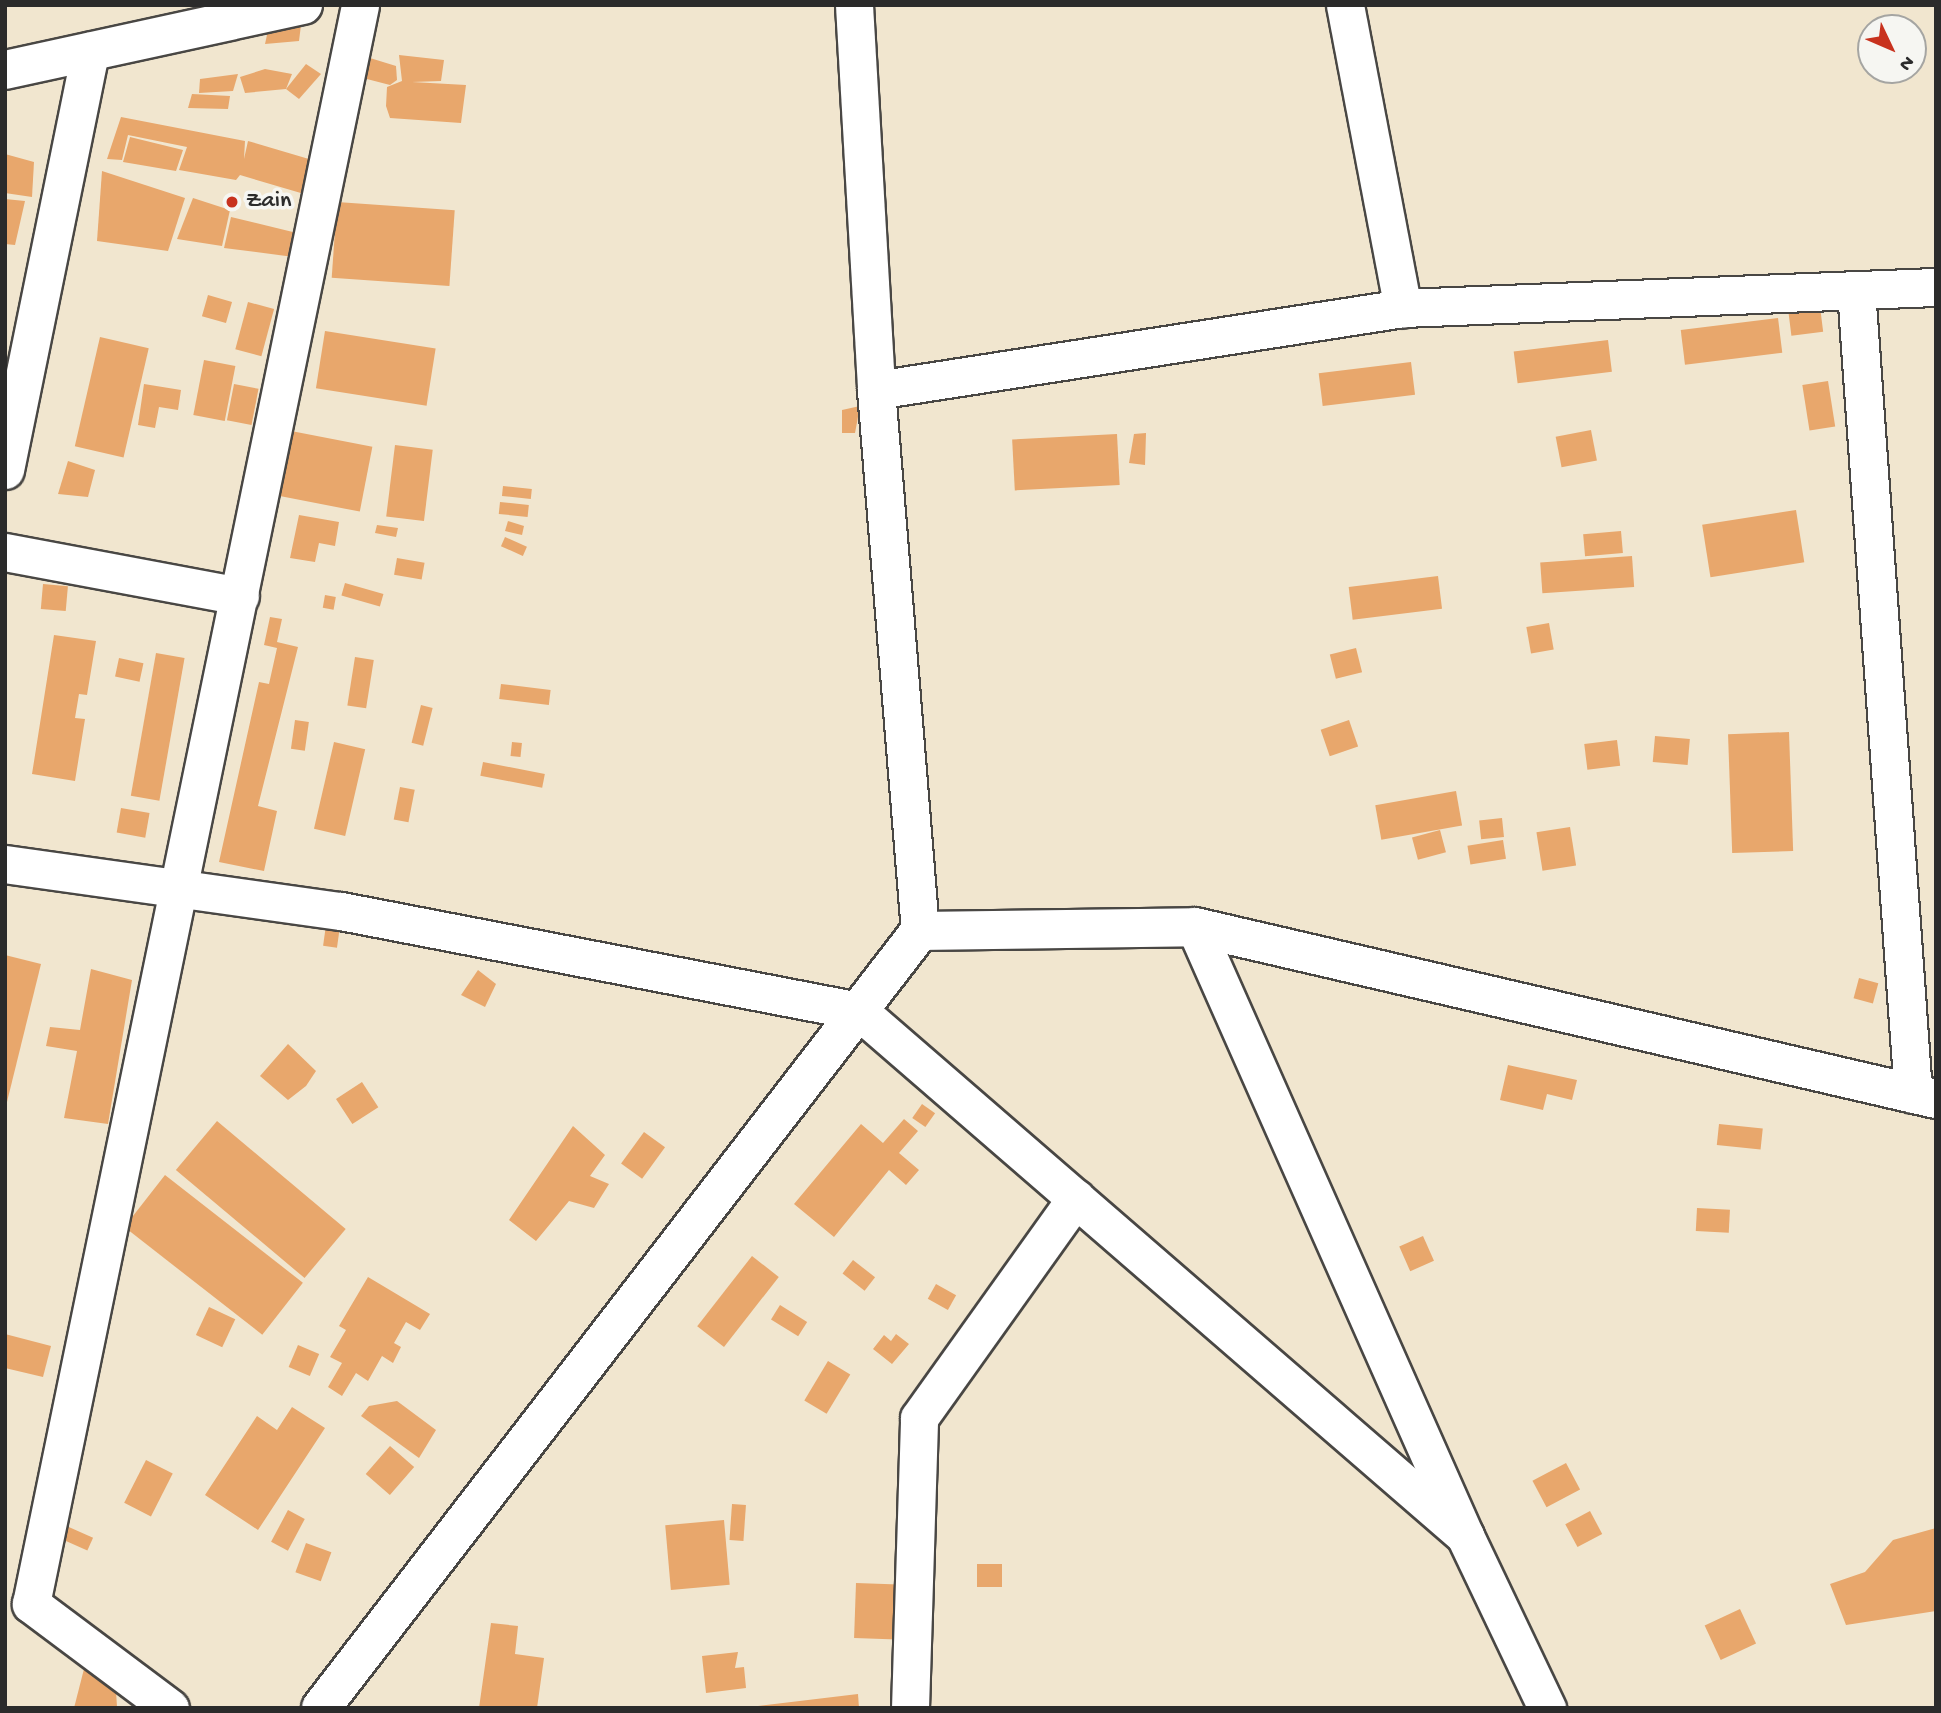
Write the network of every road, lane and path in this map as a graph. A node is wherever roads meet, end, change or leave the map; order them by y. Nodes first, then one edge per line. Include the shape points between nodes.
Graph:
1 (303, 5) edge
2 (360, 5) edge
3 (854, 5) edge
4 (1345, 5) edge
5 (90, 51) junction
6 (5, 70) edge
7 (1936, 287) edge
8 (1856, 290) junction
9 (1403, 308) junction
10 (876, 390) junction
11 (5, 470) edge
12 (5, 552) edge
13 (240, 596) junction
14 (5, 864) edge
15 (181, 889) junction
16 (1195, 927) junction
17 (920, 931) junction
18 (859, 1011) junction
19 (1924, 1097) edge
20 (1076, 1198) junction
21 (1465, 1536) junction
22 (170, 1708) edge
23 (321, 1708) edge
24 (910, 1708) edge
25 (1547, 1708) edge

1 - 5 street
2 - 13 street
3 - 10 street
4 - 9 street
5 - 6 street
5 - 11 street
7 - 8 street
8 - 9 street
8 - 19 street
9 - 10 street
10 - 17 street
12 - 13 street
13 - 15 street
14 - 15 street
15 - 18 street via 341,911
15 - 22 street via 31,1604
16 - 17 street
16 - 19 street
16 - 21 street
17 - 18 street
18 - 20 street
18 - 23 street
20 - 21 street
20 - 24 street via 919,1418
21 - 25 street

